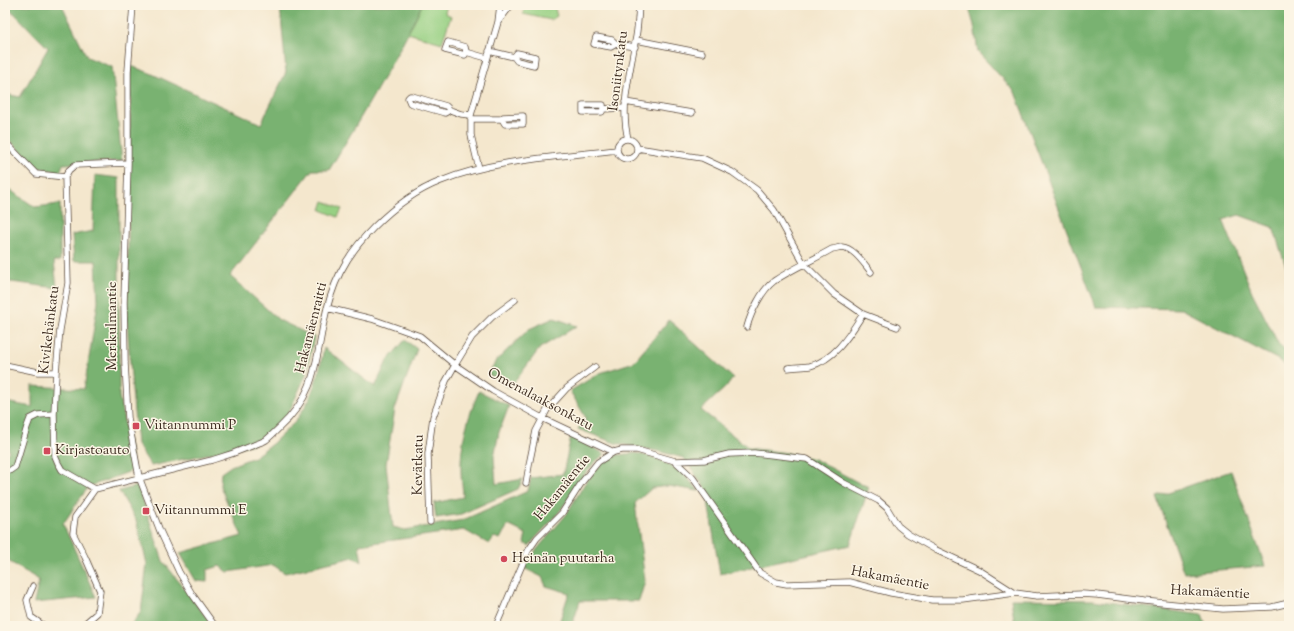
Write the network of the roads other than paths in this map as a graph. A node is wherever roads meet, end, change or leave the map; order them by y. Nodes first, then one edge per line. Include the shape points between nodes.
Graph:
1 (133, 5) edge
2 (500, 5) edge
3 (511, 5) edge
4 (639, 5) edge
5 (498, 22) junction
6 (636, 40) junction
7 (616, 44) dead end
8 (635, 47) junction
9 (489, 51) junction
10 (466, 52) dead end
11 (702, 53) dead end
12 (514, 56) dead end
13 (486, 58) junction
14 (429, 101) junction
15 (624, 105) junction
16 (427, 108) junction
17 (603, 109) dead end
18 (450, 110) junction
19 (692, 113) dead end
20 (471, 117) junction
21 (502, 119) dead end
22 (628, 139) junction
23 (5, 143) edge
24 (637, 148) junction
25 (617, 150) junction
26 (128, 163) junction
27 (479, 169) junction
28 (65, 177) junction
29 (804, 264) junction
30 (871, 272) dead end
31 (515, 300) dead end
32 (327, 308) junction
33 (863, 314) junction
34 (747, 326) dead end
35 (897, 327) dead end
36 (5, 365) edge
37 (454, 365) junction
38 (595, 368) dead end
39 (788, 368) dead end
40 (56, 372) junction
41 (54, 414) junction
42 (542, 418) junction
43 (614, 452) junction
44 (675, 461) junction
45 (5, 474) edge
46 (139, 477) junction
47 (526, 483) dead end
48 (95, 488) junction
49 (430, 522) dead end
50 (33, 586) dead end
51 (1015, 593) junction
52 (1289, 603) edge
53 (44, 626) edge
54 (82, 626) edge
55 (216, 626) edge
56 (496, 626) edge

1 - 26 street, Merikulmantie via 128,71
2 - 5 street
3 - 5 street
4 - 6 street, Isoniitynkatu
5 - 9 street
6 - 8 street, Isoniitynkatu
6 - 11 street
7 - 8 street
8 - 15 street, Isoniitynkatu
9 - 12 street
9 - 13 street
10 - 13 street
13 - 20 street
14 - 16 street
14 - 16 street via 412,96 408,98 410,103
14 - 18 street via 446,106
15 - 17 street
15 - 19 street
15 - 22 street, Isoniitynkatu
16 - 18 street via 445,113
18 - 20 street
20 - 21 street
20 - 27 street via 471,135
22 - 24 street via 634,142
22 - 25 street via 619,143
23 - 28 street via 36,174
24 - 25 street via 634,157 628,159 622,158
24 - 29 street via 702,158 732,172 757,190 774,210
25 - 27 street, Hakamäenraitti
26 - 28 street via 75,165
26 - 46 street, Merikulmantie via 125,363 128,418
27 - 32 street, Hakamäenraitti via 441,181 405,200 386,214 344,263
28 - 40 street, Kivikehänkatu via 68,283
29 - 30 street via 841,247 854,253
29 - 33 street via 834,294
29 - 34 street via 773,282 751,314
31 - 37 street, Kevätkatu via 492,317 472,337
32 - 37 street, Omenalaaksonkatu via 420,336
32 - 46 street, Hakamäenraitti via 314,373 304,397 291,416 266,440 234,453
33 - 35 street
33 - 39 street via 837,349 821,362
36 - 40 street via 38,372
37 - 42 street, Omenalaaksonkatu via 493,391
37 - 49 street, Kevätkatu via 433,417 428,454
38 - 42 street via 567,388
40 - 41 street, Kivikehänkatu
41 - 45 street via 38,415 30,419 15,467
41 - 48 street, Kivikehänkatu via 55,456 58,463 62,470
42 - 43 street, Omenalaaksonkatu
42 - 47 street via 536,431
43 - 44 street, Hakamäentie via 637,450
43 - 56 street, Hakamäentie via 598,462 562,513 528,551
44 - 51 street via 754,453 807,459 844,483 879,500 898,526 908,534 979,570
44 - 51 street, Hakamäentie via 693,478 760,573 776,582 849,582 932,600 963,600
46 - 48 street
46 - 55 street, Merikulmantie via 179,572
48 - 54 street via 75,517 72,533 100,591 97,613
50 - 53 street via 27,600 31,617
51 - 52 street, Hakamäentie via 1037,596 1097,595 1223,609 1272,608

